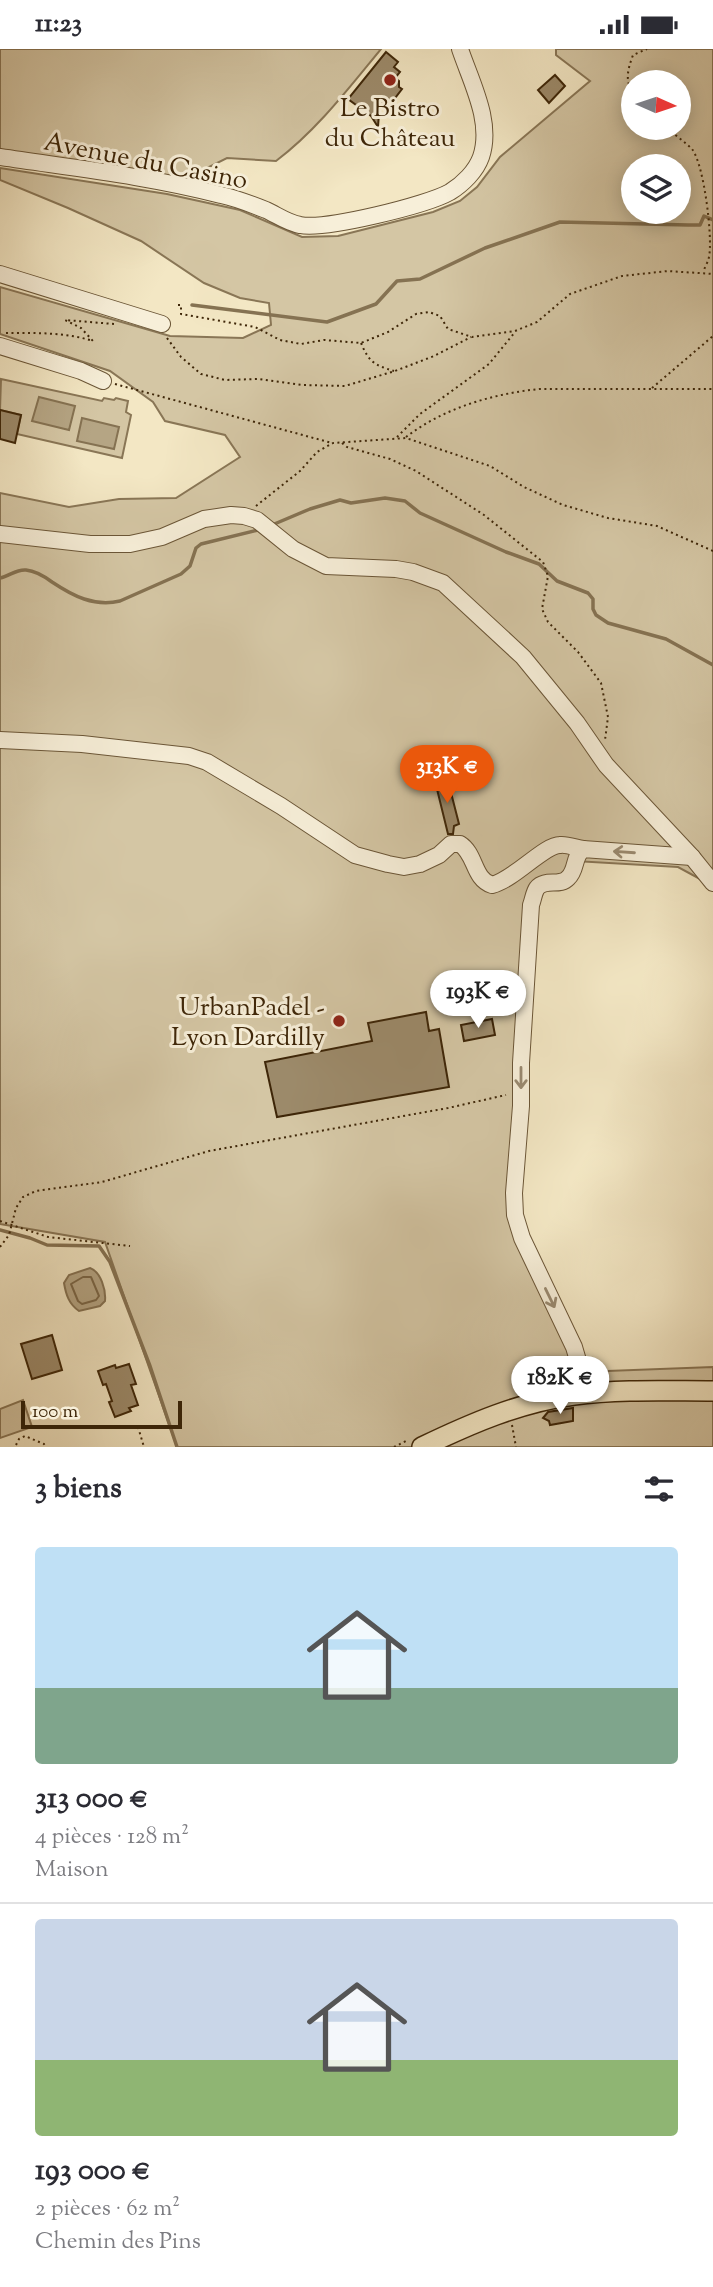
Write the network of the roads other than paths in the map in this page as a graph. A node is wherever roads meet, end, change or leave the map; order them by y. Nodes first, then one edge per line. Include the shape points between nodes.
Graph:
1 (460, 49) edge
2 (0, 157) edge
3 (0, 274) edge
4 (161, 324) road end
5 (0, 346) edge
6 (103, 381) road end
7 (0, 534) edge
8 (0, 740) edge
9 (583, 849) junction
10 (692, 857) junction
11 (713, 883) edge
12 (713, 1391) edge
13 (583, 1394) junction
14 (422, 1447) edge

1 - 2 street, Avenue du Casino via 481,109 485,135 481,158 469,177 452,191 373,215 301,225 221,195
3 - 4 street
5 - 6 street
7 - 10 street via 130,544 162,537 204,519 232,515 250,517 293,549 326,566 396,569 443,583 523,657 598,754
8 - 9 street via 188,756 281,806 355,855 404,867 460,844 469,852 482,880 492,885 507,880 547,849 559,845
10 -> 9 street
9 -> 13 street via 576,855 572,875 564,882 537,888 531,905 514,1193 522,1238 573,1347
10 - 11 street
12 - 13 main road
13 - 14 main road via 510,1410

